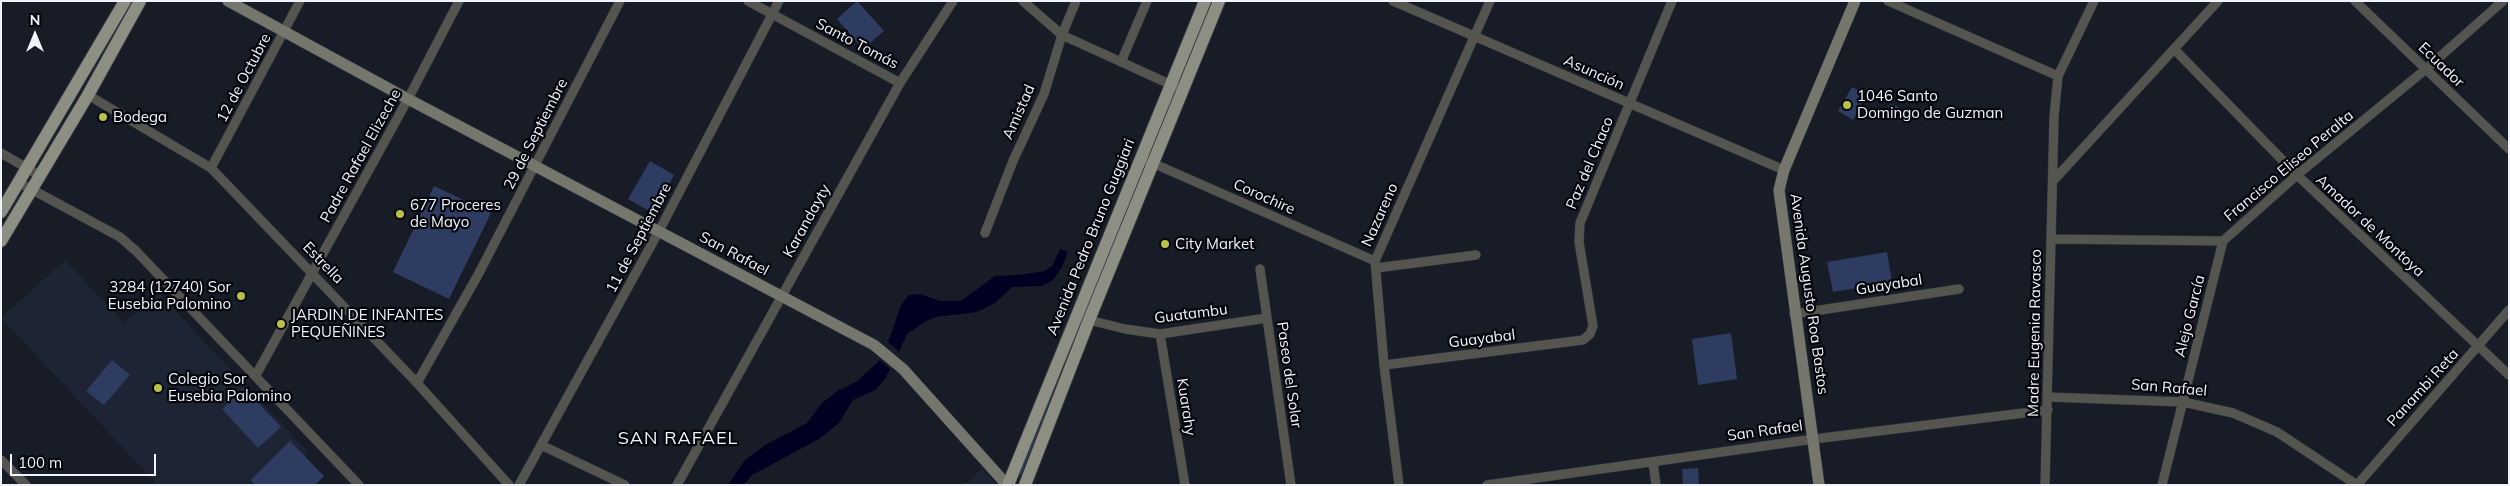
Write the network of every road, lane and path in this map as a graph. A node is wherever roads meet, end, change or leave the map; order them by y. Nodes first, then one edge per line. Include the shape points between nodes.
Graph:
1 (125, 1) edge
2 (140, 1) edge
3 (228, 1) edge
4 (300, 1) edge
5 (459, 1) edge
6 (620, 1) edge
7 (748, 1) edge
8 (779, 1) edge
9 (953, 1) edge
10 (1023, 1) edge
11 (1076, 1) edge
12 (1147, 1) edge
13 (1205, 1) edge
14 (1219, 1) edge
15 (1393, 1) edge
16 (1490, 1) edge
17 (1672, 1) edge
18 (1856, 1) edge
19 (1888, 1) edge
20 (2094, 1) edge
21 (2218, 1) edge
22 (2355, 1) edge
23 (2503, 1) edge
24 (772, 14) junction
25 (284, 32) junction
26 (1062, 35) junction
27 (1474, 35) junction
28 (2174, 50) junction
29 (1121, 62) junction
30 (2426, 70) junction
31 (2058, 76) junction
32 (900, 83) junction
33 (1177, 88) junction
34 (88, 95) junction
35 (408, 99) junction
36 (1631, 105) junction
37 (2509, 150) edge
38 (1, 153) edge
39 (1147, 161) junction
40 (536, 165) junction
41 (211, 168) junction
42 (1784, 170) junction
43 (33, 172) junction
44 (2297, 175) junction
45 (2053, 181) junction
46 (18, 182) junction
47 (30, 189) junction
48 (1, 212) edge
49 (659, 231) junction
50 (985, 233) dead end
51 (2051, 239) junction
52 (1, 241) edge
53 (2223, 241) junction
54 (1476, 255) dead end
55 (1375, 264) junction
56 (1260, 269) dead end
57 (313, 272) junction
58 (1959, 289) dead end
59 (782, 296) junction
60 (2509, 310) edge
61 (1794, 314) junction
62 (1267, 318) junction
63 (1089, 320) junction
64 (1160, 334) junction
65 (1583, 340) joint
66 (2478, 347) junction
67 (1384, 365) junction
68 (256, 374) junction
69 (2509, 375) edge
70 (418, 383) junction
71 (2048, 397) junction
72 (2182, 402) junction
73 (2048, 410) junction
74 (1814, 439) junction
75 (542, 445) junction
76 (1, 460) edge
77 (1653, 462) junction
78 (26, 485) edge
79 (359, 485) edge
80 (509, 485) edge
81 (519, 485) edge
82 (625, 485) edge
83 (678, 485) edge
84 (1007, 485) edge
85 (1024, 485) edge
86 (1185, 485) edge
87 (1291, 485) edge
88 (1399, 485) edge
89 (1487, 485) edge
90 (1656, 485) edge
91 (1819, 485) edge
92 (2045, 485) edge
93 (2162, 485) edge
94 (2357, 485) edge

1 - 43 main road
2 - 34 main road
3 - 25 street, San Rafael
4 - 25 street, 12 de Octubre
5 - 35 street, Padre Rafael Elizeche
6 - 40 street, 29 de Septiembre
7 - 24 street, Santo Tomás
8 - 24 street, 11 de Septiembre
9 - 32 street, Karandayty
10 - 26 street
11 - 26 street, Amistad
12 - 29 street
13 - 33 main road, Avenida Pedro Bruno Guggiari
14 - 33 main road, Avenida Pedro Bruno Guggiari
15 - 27 street, Asunción
16 - 27 street, Nazareno
17 - 36 street, Paz del Chaco
18 - 42 street, Avenida Augusto Roa Bastos
19 - 31 street
20 - 31 street
21 - 28 street
22 - 30 street, Ecuador
23 - 30 street, Francisco Eliseo Peralta
24 - 32 street, Santo Tomás
24 - 49 street, 11 de Septiembre
25 - 35 street, San Rafael
25 - 41 street, 12 de Octubre
26 - 29 street
26 - 50 street, Amistad via 1044,94 1013,160
27 - 36 street, Asunción
27 - 55 street, Nazareno
28 - 44 street, Amador de Montoya
28 - 45 street
29 - 33 street
30 - 37 street, Ecuador
30 - 44 street, Francisco Eliseo Peralta
31 - 45 street, Madre Eugenia Ravasco
32 - 59 street, Karandayty
33 - 39 main road, Avenida Pedro Bruno Guggiari
34 - 41 street, Estrella
34 - 43 main road
35 - 40 street, San Rafael
35 - 57 street, Padre Rafael Elizeche
36 - 42 street, Asunción
36 - 65 street, Paz del Chaco via 1580,223 1579,242 1594,326
38 - 43 street
39 - 55 street, Corochire
39 - 63 main road, Avenida Pedro Bruno Guggiari
39 - 84 main road, Avenida Pedro Bruno Guggiari
40 - 49 street, San Rafael
40 - 70 street, 29 de Septiembre
41 - 57 street, Estrella
42 - 61 street, Avenida Augusto Roa Bastos via 1779,200
43 - 46 main road
43 - 47 main road
44 - 53 street, Francisco Eliseo Peralta
44 - 66 street, Amador de Montoya
45 - 51 street, Madre Eugenia Ravasco
46 - 47 street
46 - 48 main road
47 - 52 main road
47 - 68 street via 120,238 136,251
49 - 59 street, San Rafael
49 - 75 street, 11 de Septiembre
51 - 53 street, Francisco Eliseo Peralta
51 - 71 street, Madre Eugenia Ravasco
53 - 72 street, Alejo García
54 - 55 street
55 - 67 street, Nazareno
56 - 62 street, Paseo del Solar
57 - 68 street, Padre Rafael Elizeche
57 - 70 street, Estrella
58 - 61 street, Guayabal
59 - 83 street, Karandayty
59 - 84 street, San Rafael via 874,345 903,369
60 - 66 street, Panambi Reta
61 - 74 street, Avenida Augusto Roa Bastos
62 - 64 street, Guatambu
62 - 87 street, Paseo del Solar
63 - 64 street, Guatambu via 1125,330
63 - 85 main road, Avenida Pedro Bruno Guggiari
64 - 86 street, Kuarahy
65 - 67 street, Guayabal
66 - 69 street, Amador de Montoya
66 - 94 street, Panambi Reta
67 - 88 street, Nazareno
68 - 79 street
70 - 80 street, Estrella
71 - 72 street, San Rafael
71 - 73 street, Madre Eugenia Ravasco
72 - 93 street, Alejo García
72 - 94 street, San Rafael via 2211,406 2256,422
73 - 74 street, San Rafael
73 - 92 street, Madre Eugenia Ravasco
74 - 77 street, San Rafael
74 - 91 street, Avenida Augusto Roa Bastos
75 - 81 street, 11 de Septiembre
75 - 82 street
76 - 78 street
77 - 89 street, San Rafael
77 - 90 street

